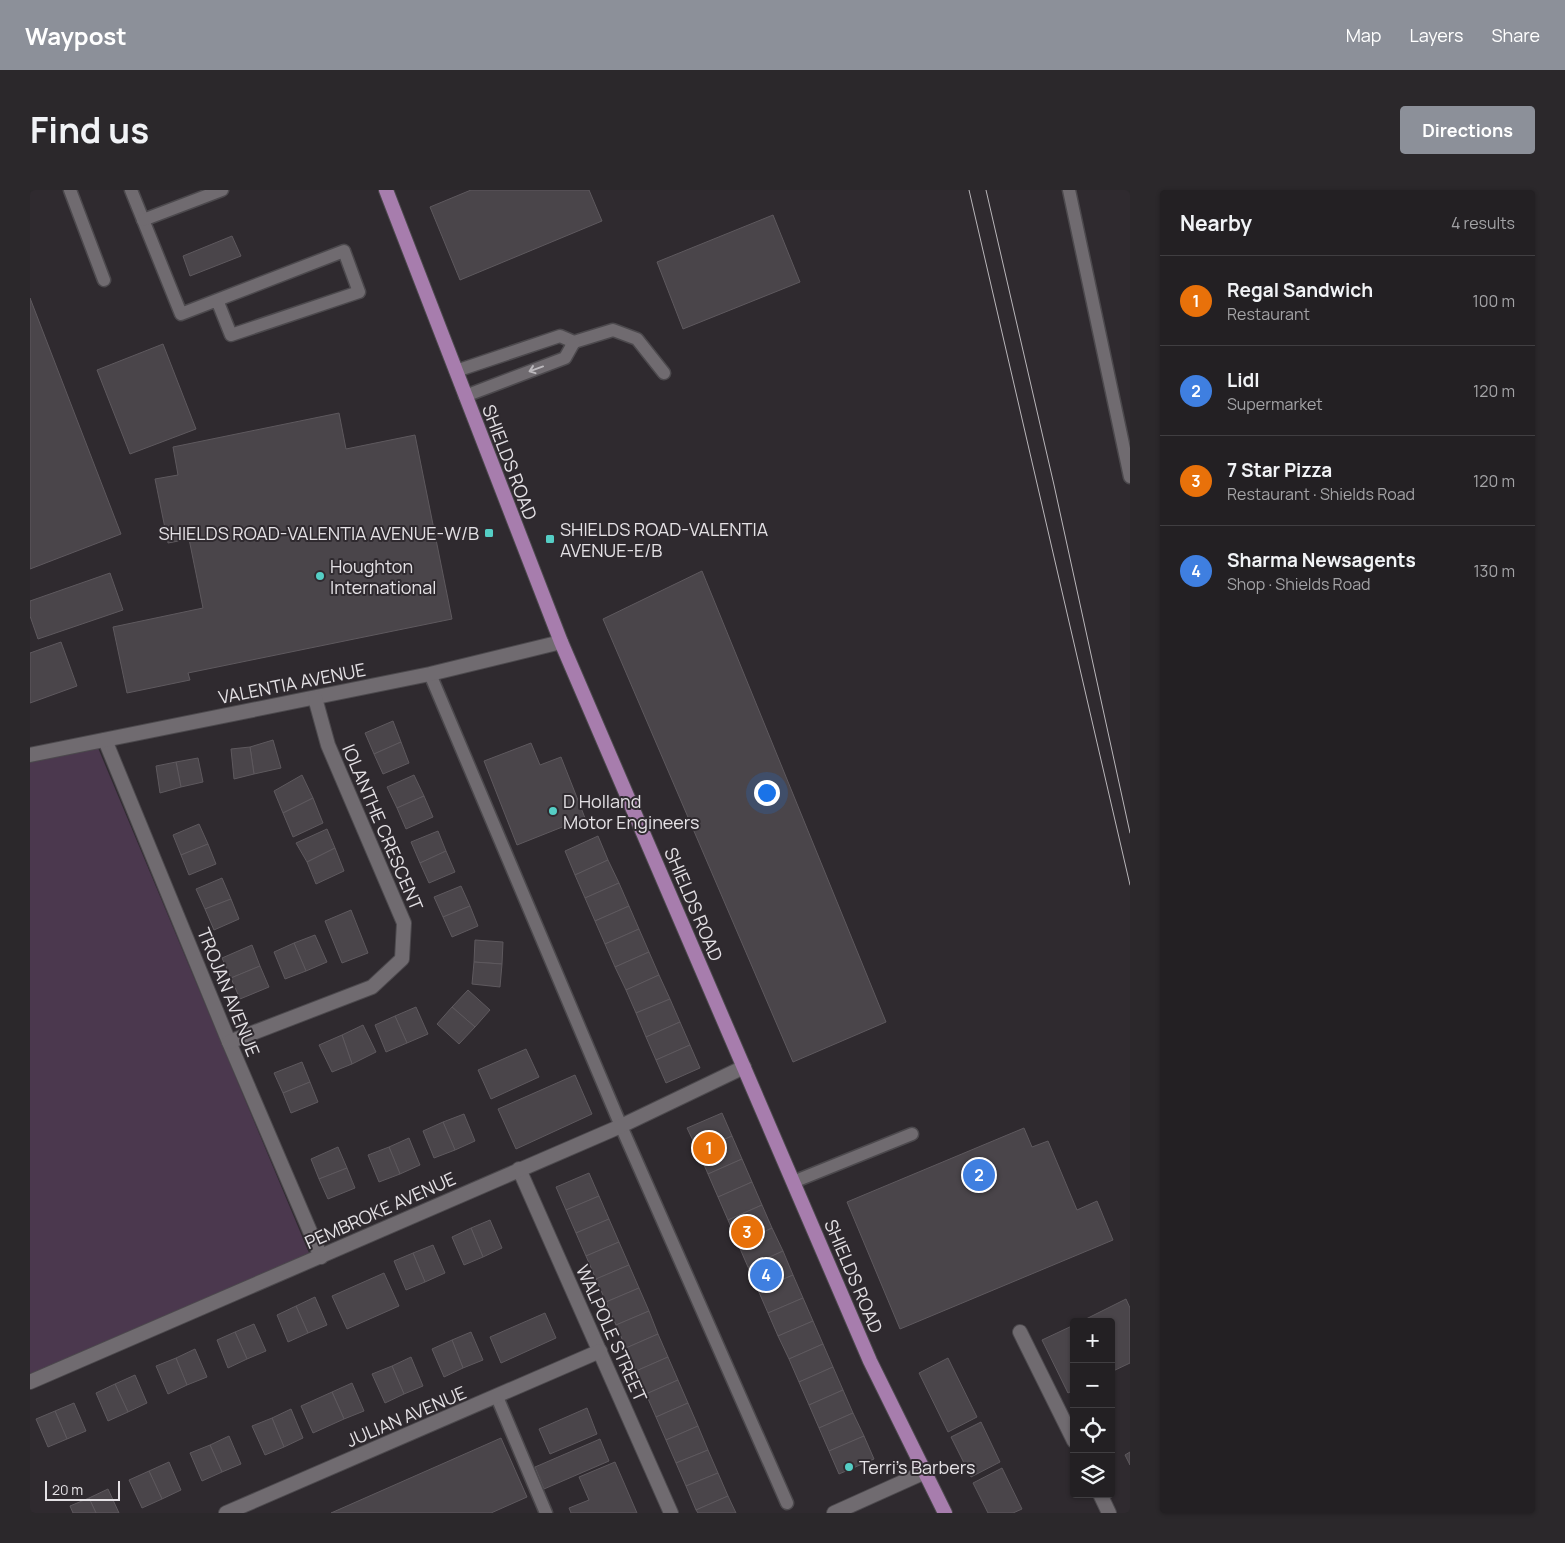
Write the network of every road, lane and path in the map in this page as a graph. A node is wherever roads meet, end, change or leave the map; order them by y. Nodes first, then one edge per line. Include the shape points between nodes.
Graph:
1 (70, 190) edge
2 (131, 190) edge
3 (222, 190) edge
4 (386, 190) edge
5 (1070, 190) edge
6 (143, 220) junction
7 (104, 280) dead end
8 (217, 300) junction
9 (574, 342) junction
10 (456, 372) junction
11 (664, 373) dead end
12 (465, 396) junction
13 (1130, 477) edge
14 (561, 642) junction
15 (430, 674) junction
16 (315, 698) junction
17 (105, 740) junction
18 (30, 755) edge
19 (229, 1042) junction
20 (744, 1067) junction
21 (621, 1126) junction
22 (912, 1134) dead end
23 (519, 1169) junction
24 (793, 1182) junction
25 (321, 1257) junction
26 (1020, 1332) dead end
27 (600, 1352) junction
28 (30, 1382) edge
29 (497, 1397) junction
30 (1070, 1433) edge
31 (925, 1472) junction
32 (1102, 1498) edge
33 (788, 1503) dead end
34 (543, 1512) edge
35 (226, 1513) edge
36 (672, 1513) edge
37 (834, 1513) edge
38 (945, 1513) edge
39 (1109, 1513) edge

1 - 7 lane
2 - 6 lane
3 - 6 lane
4 - 10 main road, SHIELDS ROAD
5 - 13 lane
6 - 8 lane via 181,314
8 - 8 lane via 344,251 359,292 231,335
9 - 10 lane via 560,336
9 - 11 lane via 613,330 637,339
9 -> 12 lane via 565,358
10 - 12 main road, SHIELDS ROAD
12 - 14 main road, SHIELDS ROAD
14 - 15 street, VALENTIA AVENUE
14 - 20 main road, SHIELDS ROAD
15 - 16 street, VALENTIA AVENUE
15 - 21 lane
16 - 17 street, VALENTIA AVENUE
16 - 19 street, IOLANTHE CRESCENT via 328,745 404,924 402,959 372,987
17 - 18 street, VALENTIA AVENUE
17 - 19 street, TROJAN AVENUE
19 - 25 street, TROJAN AVENUE
20 - 21 street, PEMBROKE AVENUE
20 - 24 main road, SHIELDS ROAD
21 - 23 street, PEMBROKE AVENUE
21 - 33 lane
22 - 24 lane
23 - 25 street, PEMBROKE AVENUE
23 - 27 street, WALPOLE STREET
24 - 31 main road, SHIELDS ROAD via 870,1361
25 - 28 street, PEMBROKE AVENUE
26 - 30 street
27 - 29 street, JULIAN AVENUE
27 - 36 street, WALPOLE STREET
29 - 34 lane
29 - 35 street, JULIAN AVENUE
31 - 37 street
31 - 38 main road, SHIELDS ROAD
32 - 39 street

